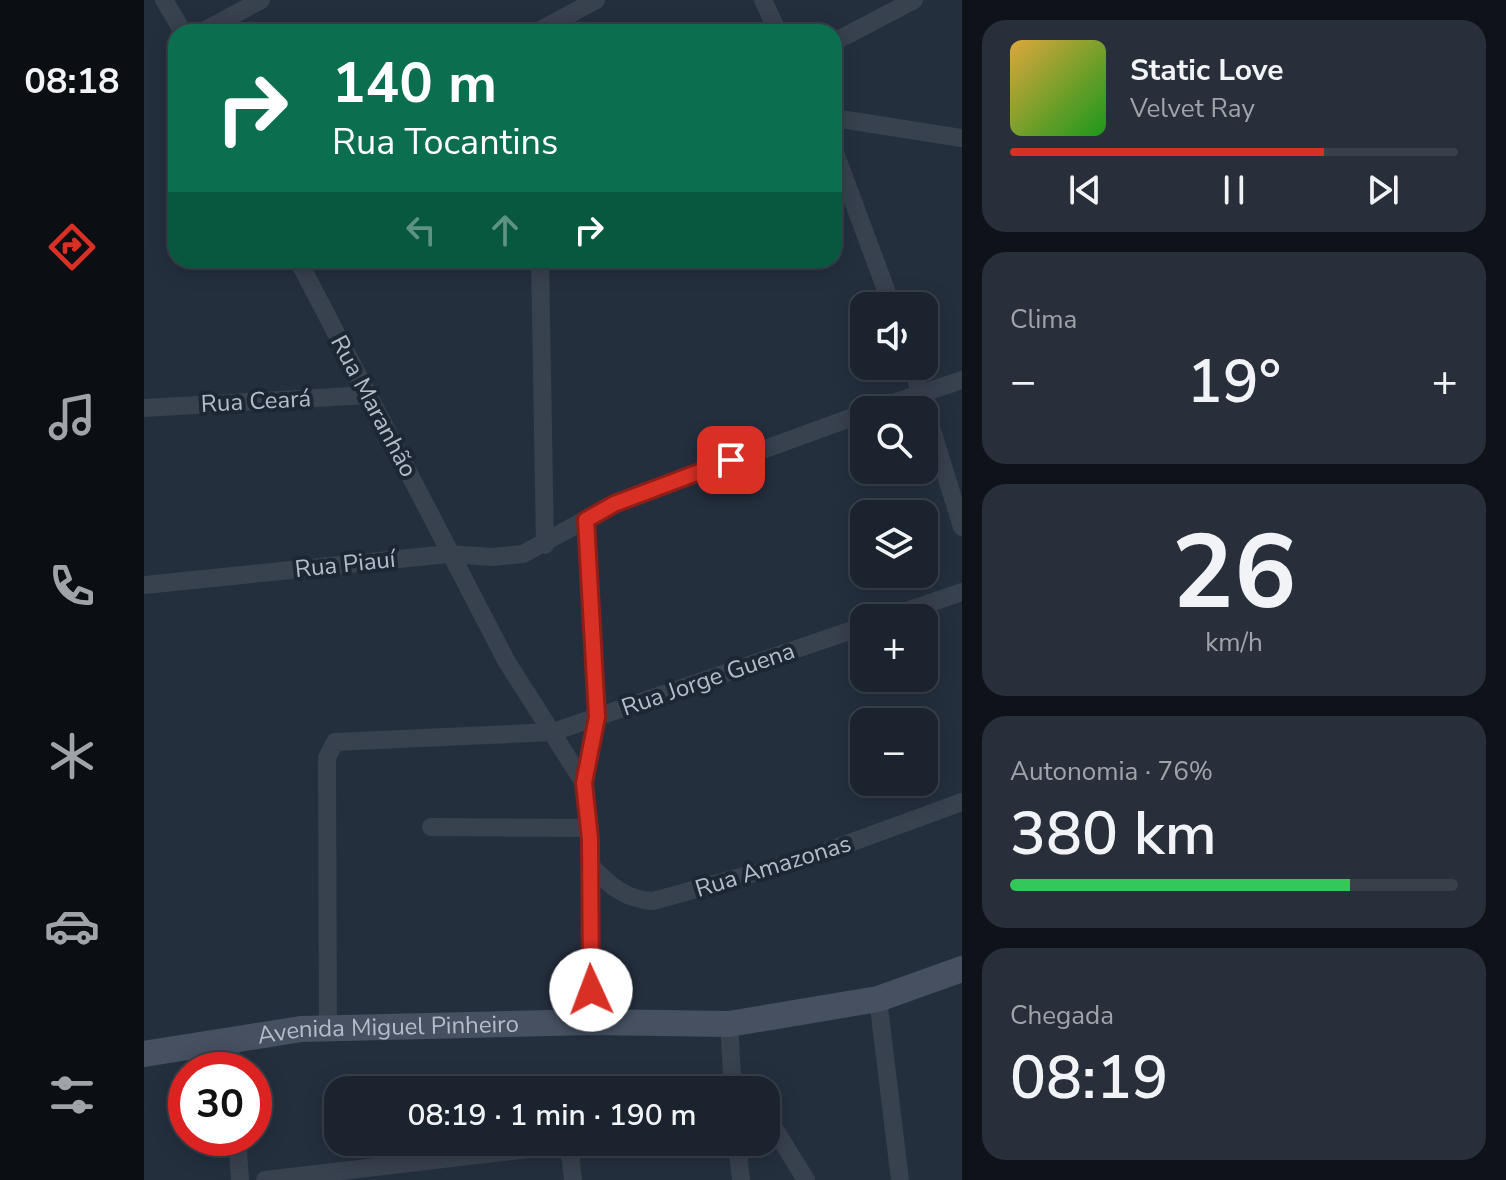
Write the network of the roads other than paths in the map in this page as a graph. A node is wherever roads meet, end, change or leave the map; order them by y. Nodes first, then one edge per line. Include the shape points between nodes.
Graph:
1 (164, 0) edge
2 (261, 0) edge
3 (596, 0) edge
4 (763, 0) edge
5 (914, 0) edge
6 (178, 24) edge
7 (217, 24) edge
8 (552, 24) edge
9 (774, 24) edge
10 (842, 38) edge
11 (842, 119) edge
12 (962, 138) edge
13 (842, 174) edge
14 (302, 268) edge
15 (540, 268) edge
16 (887, 292) edge
17 (917, 380) edge
18 (962, 380) edge
19 (921, 392) junction
20 (368, 395) junction
21 (910, 396) edge
22 (144, 408) edge
23 (850, 418) edge
24 (586, 520) junction
25 (962, 527) edge
26 (545, 545) junction
27 (448, 554) junction
28 (144, 585) edge
29 (962, 592) edge
30 (927, 604) edge
31 (850, 631) edge
32 (597, 717) junction
33 (553, 732) junction
34 (584, 783) junction
35 (962, 802) edge
36 (431, 827) dead end
37 (590, 828) junction
38 (591, 866) junction
39 (962, 969) edge
40 (878, 999) junction
41 (592, 1022) junction
42 (729, 1024) junction
43 (328, 1029) junction
44 (230, 1039) junction
45 (231, 1052) edge
46 (144, 1054) edge
47 (732, 1076) edge
48 (780, 1138) edge
49 (238, 1156) edge
50 (503, 1156) edge
51 (570, 1156) edge
52 (738, 1156) edge
53 (406, 1172) edge
54 (240, 1180) edge
55 (265, 1180) edge
56 (573, 1180) edge
57 (741, 1180) edge
58 (806, 1180) edge
59 (900, 1180) edge

1 - 6 street
2 - 7 street
3 - 8 street
4 - 9 street
5 - 10 street
11 - 12 street
13 - 16 street
14 - 20 street, Rua Maranhão
15 - 26 street
17 - 19 street
18 - 19 street
19 - 21 street
19 - 25 street
20 - 22 street, Rua Ceará
20 - 27 street, Rua Maranhão
23 - 24 street, Rua Piauí via 657,487
24 - 26 street, Rua Piauí
24 - 32 street
26 - 27 street, Rua Piauí via 492,557
27 - 28 street, Rua Piauí
27 - 33 street, Rua Maranhão via 513,674
29 - 30 street
31 - 32 street, Rua Jorge Guena
32 - 33 street, Rua Jorge Guena
32 - 34 street
33 - 34 street, Rua Maranhão
33 - 43 street, Rua Jorge Guena via 352,739 331,745
34 - 37 street
35 - 38 street, Rua Amazonas via 806,859 653,901 618,890
36 - 37 street
37 - 38 street
38 - 41 street
39 - 40 street, Avenida Miguel Pinheiro
40 - 42 street, Avenida Miguel Pinheiro
40 - 59 street
41 - 42 street, Avenida Miguel Pinheiro
41 - 43 street, Avenida Miguel Pinheiro
42 - 47 street
43 - 44 street, Avenida Miguel Pinheiro
44 - 45 street
44 - 46 street, Avenida Miguel Pinheiro
48 - 58 street
49 - 54 street
50 - 53 street
51 - 56 street
52 - 57 street
53 - 55 street

